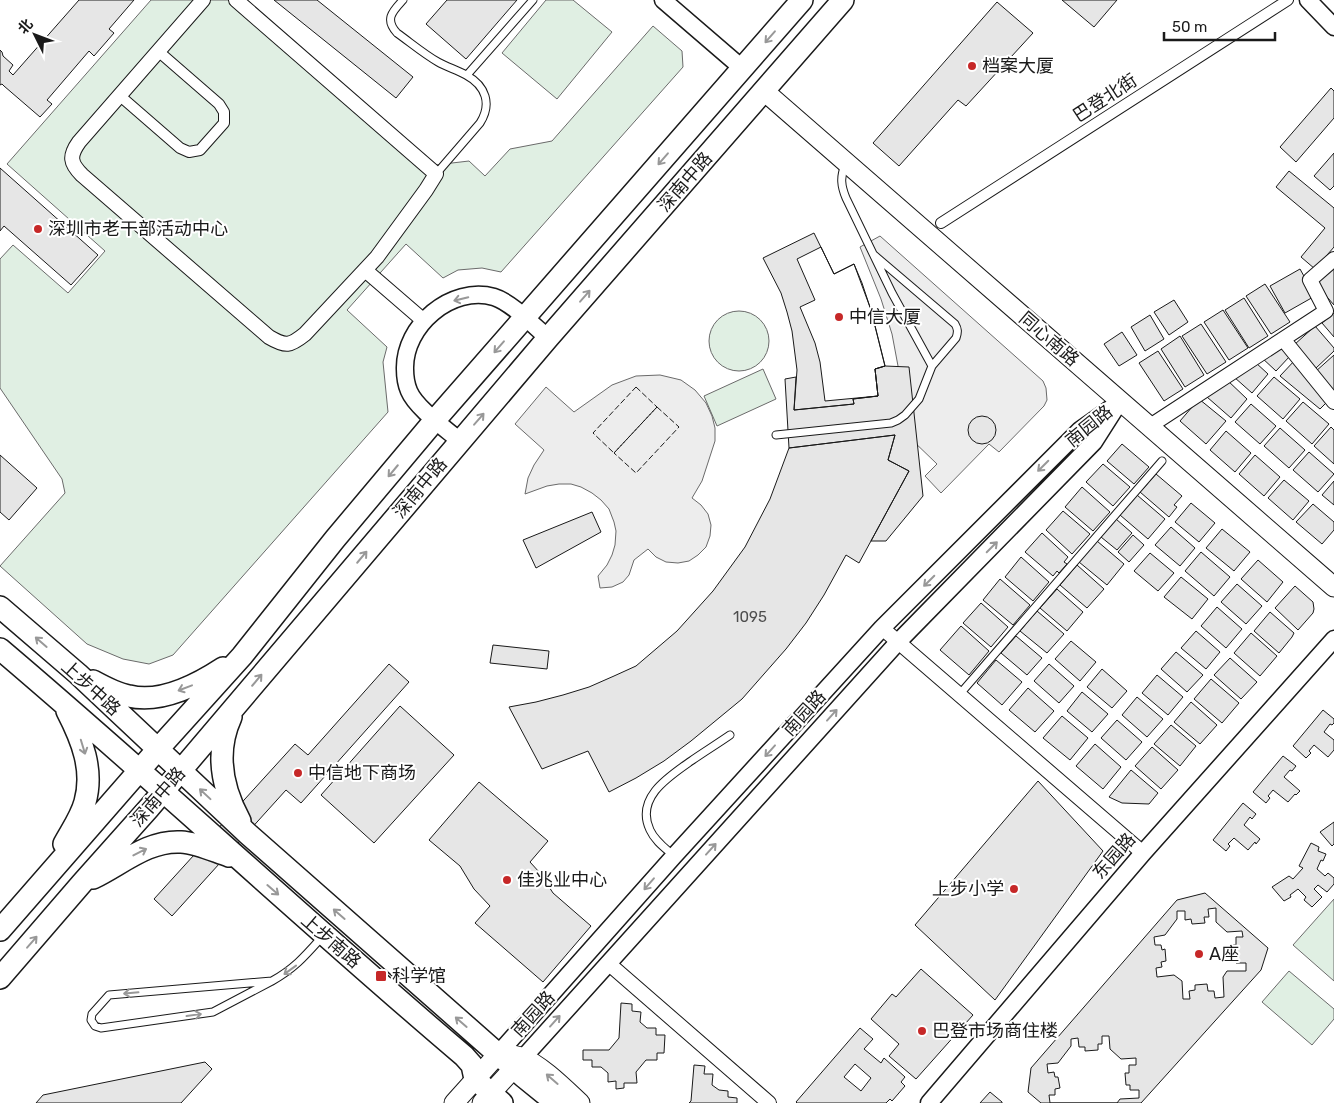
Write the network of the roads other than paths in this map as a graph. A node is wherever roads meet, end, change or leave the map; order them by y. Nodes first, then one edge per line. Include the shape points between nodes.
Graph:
1 (203, 0) edge
2 (236, 0) edge
3 (403, 0) edge
4 (533, 0) edge
5 (663, 0) edge
6 (802, 0) edge
7 (843, 0) edge
8 (1288, 0) edge
9 (1308, 0) edge
10 (1334, 27) edge
11 (158, 51) junction
12 (742, 68) junction
13 (467, 75) junction
14 (764, 91) junction
15 (119, 95) junction
16 (846, 162) junction
17 (436, 174) junction
18 (941, 223) dead end
19 (874, 255) junction
20 (1334, 259) edge
21 (365, 270) junction
22 (524, 318) junction
23 (424, 321) junction
24 (548, 338) junction
25 (1283, 339) junction
26 (932, 366) junction
27 (1121, 401) junction
28 (1334, 402) edge
29 (435, 420) junction
30 (1150, 426) junction
31 (776, 435) dead end
32 (460, 441) junction
33 (1162, 461) dead end
34 (1334, 587) edge
35 (0, 607) edge
36 (882, 628) junction
37 (1334, 639) edge
38 (898, 642) junction
39 (0, 649) edge
40 (242, 656) junction
41 (78, 674) junction
42 (959, 694) junction
43 (241, 699) junction
44 (63, 702) junction
45 (730, 735) dead end
46 (158, 749) junction
47 (140, 771) junction
48 (180, 771) junction
49 (163, 792) junction
50 (248, 834) junction
51 (1143, 852) junction
52 (674, 856) junction
53 (236, 858) junction
54 (50, 872) junction
55 (82, 884) junction
56 (0, 930) edge
57 (324, 935) junction
58 (608, 963) junction
59 (0, 978) edge
60 (272, 981) junction
61 (498, 1054) junction
62 (518, 1063) junction
63 (475, 1080) junction
64 (492, 1101) edge
65 (454, 1103) edge
66 (556, 1103) edge
67 (580, 1103) edge
68 (769, 1103) edge
69 (929, 1103) edge

1 - 11 street
2 - 17 street
3 - 13 lane via 390,18 393,29 432,58
4 - 13 lane
5 - 12 street
6 -> 12 main road, 深南中路
7 - 14 main road, 深南中路
8 - 18 street, 巴登北街
9 - 10 street
11 - 15 street
11 - 15 street via 219,104 224,112 224,123 200,150 189,152 180,148
12 -> 22 main road, 深南中路
13 - 17 lane via 483,90 485,116
14 - 16 main road, 同心南路
24 -> 14 main road, 深南中路
15 - 21 street via 73,150 74,167 269,337 288,345 296,341
16 - 19 lane via 841,182 843,190
16 - 27 main road, 同心南路
17 - 21 street
19 - 26 lane
19 - 26 lane via 957,328 956,338
20 - 25 street via 1310,280 1326,311
21 - 23 street
22 -> 23 street via 501,300 479,296 452,301
22 - 24 street
22 -> 29 main road, 深南中路
23 - 29 street via 408,351 405,377 412,397
32 -> 24 main road, 深南中路
25 - 28 street
25 - 30 street
26 - 31 lane via 919,399 898,420
27 - 30 main road, 同心南路
27 -> 36 street, 南园路 via 1080,430
38 -> 27 street, 南园路 via 1094,442
29 - 32 street
29 -> 40 main road, 深南中路
30 - 34 main road, 同心南路
43 -> 32 main road, 深南中路
33 - 42 lane
41 -> 35 main road, 上步中路
36 - 38 street
36 -> 52 street, 南园路
37 - 51 street, 东园路
38 - 42 street
58 -> 38 street, 南园路
39 - 44 main road, 上步中路
40 -> 41 main road via 201,682 165,696 149,698 129,697
40 - 46 main road, 深南中路
41 - 46 main road, 上步中路
42 - 51 street
43 - 48 main road, 深南中路
43 - 50 main road via 224,735 222,758 228,797
44 - 47 main road, 上步中路
44 -> 54 main road via 82,742 88,784 85,802
45 - 52 lane via 667,778 650,799 647,822 651,832
46 - 47 main road, 深南中路
46 - 48 main road, 上步中路
47 - 49 main road, 上步中路
47 - 54 main road, 深南中路
48 - 49 main road, 深南中路
50 -> 48 main road, 上步南路
49 - 53 main road, 上步南路
49 - 55 main road, 深南中路
61 -> 50 main road, 上步南路
51 - 69 street, 东园路
52 -> 61 street, 南园路
55 -> 53 main road via 157,844 182,842
53 -> 57 main road, 上步南路
54 - 56 main road, 深南中路
59 -> 55 main road, 深南中路
57 -> 60 lane via 298,964
57 - 63 main road, 上步南路 via 464,1056 472,1064
62 -> 58 street, 南园路
58 - 68 street
60 -> 60 lane via 108,995 90,1020 101,1028 213,1012
61 - 62 main road, 上步南路
61 - 63 main road, 南园路
62 - 64 main road, 南园路
62 - 66 main road, 上步南路
67 -> 62 main road, 上步南路 via 535,1065
63 - 64 main road, 上步南路
63 - 65 main road, 南园路

